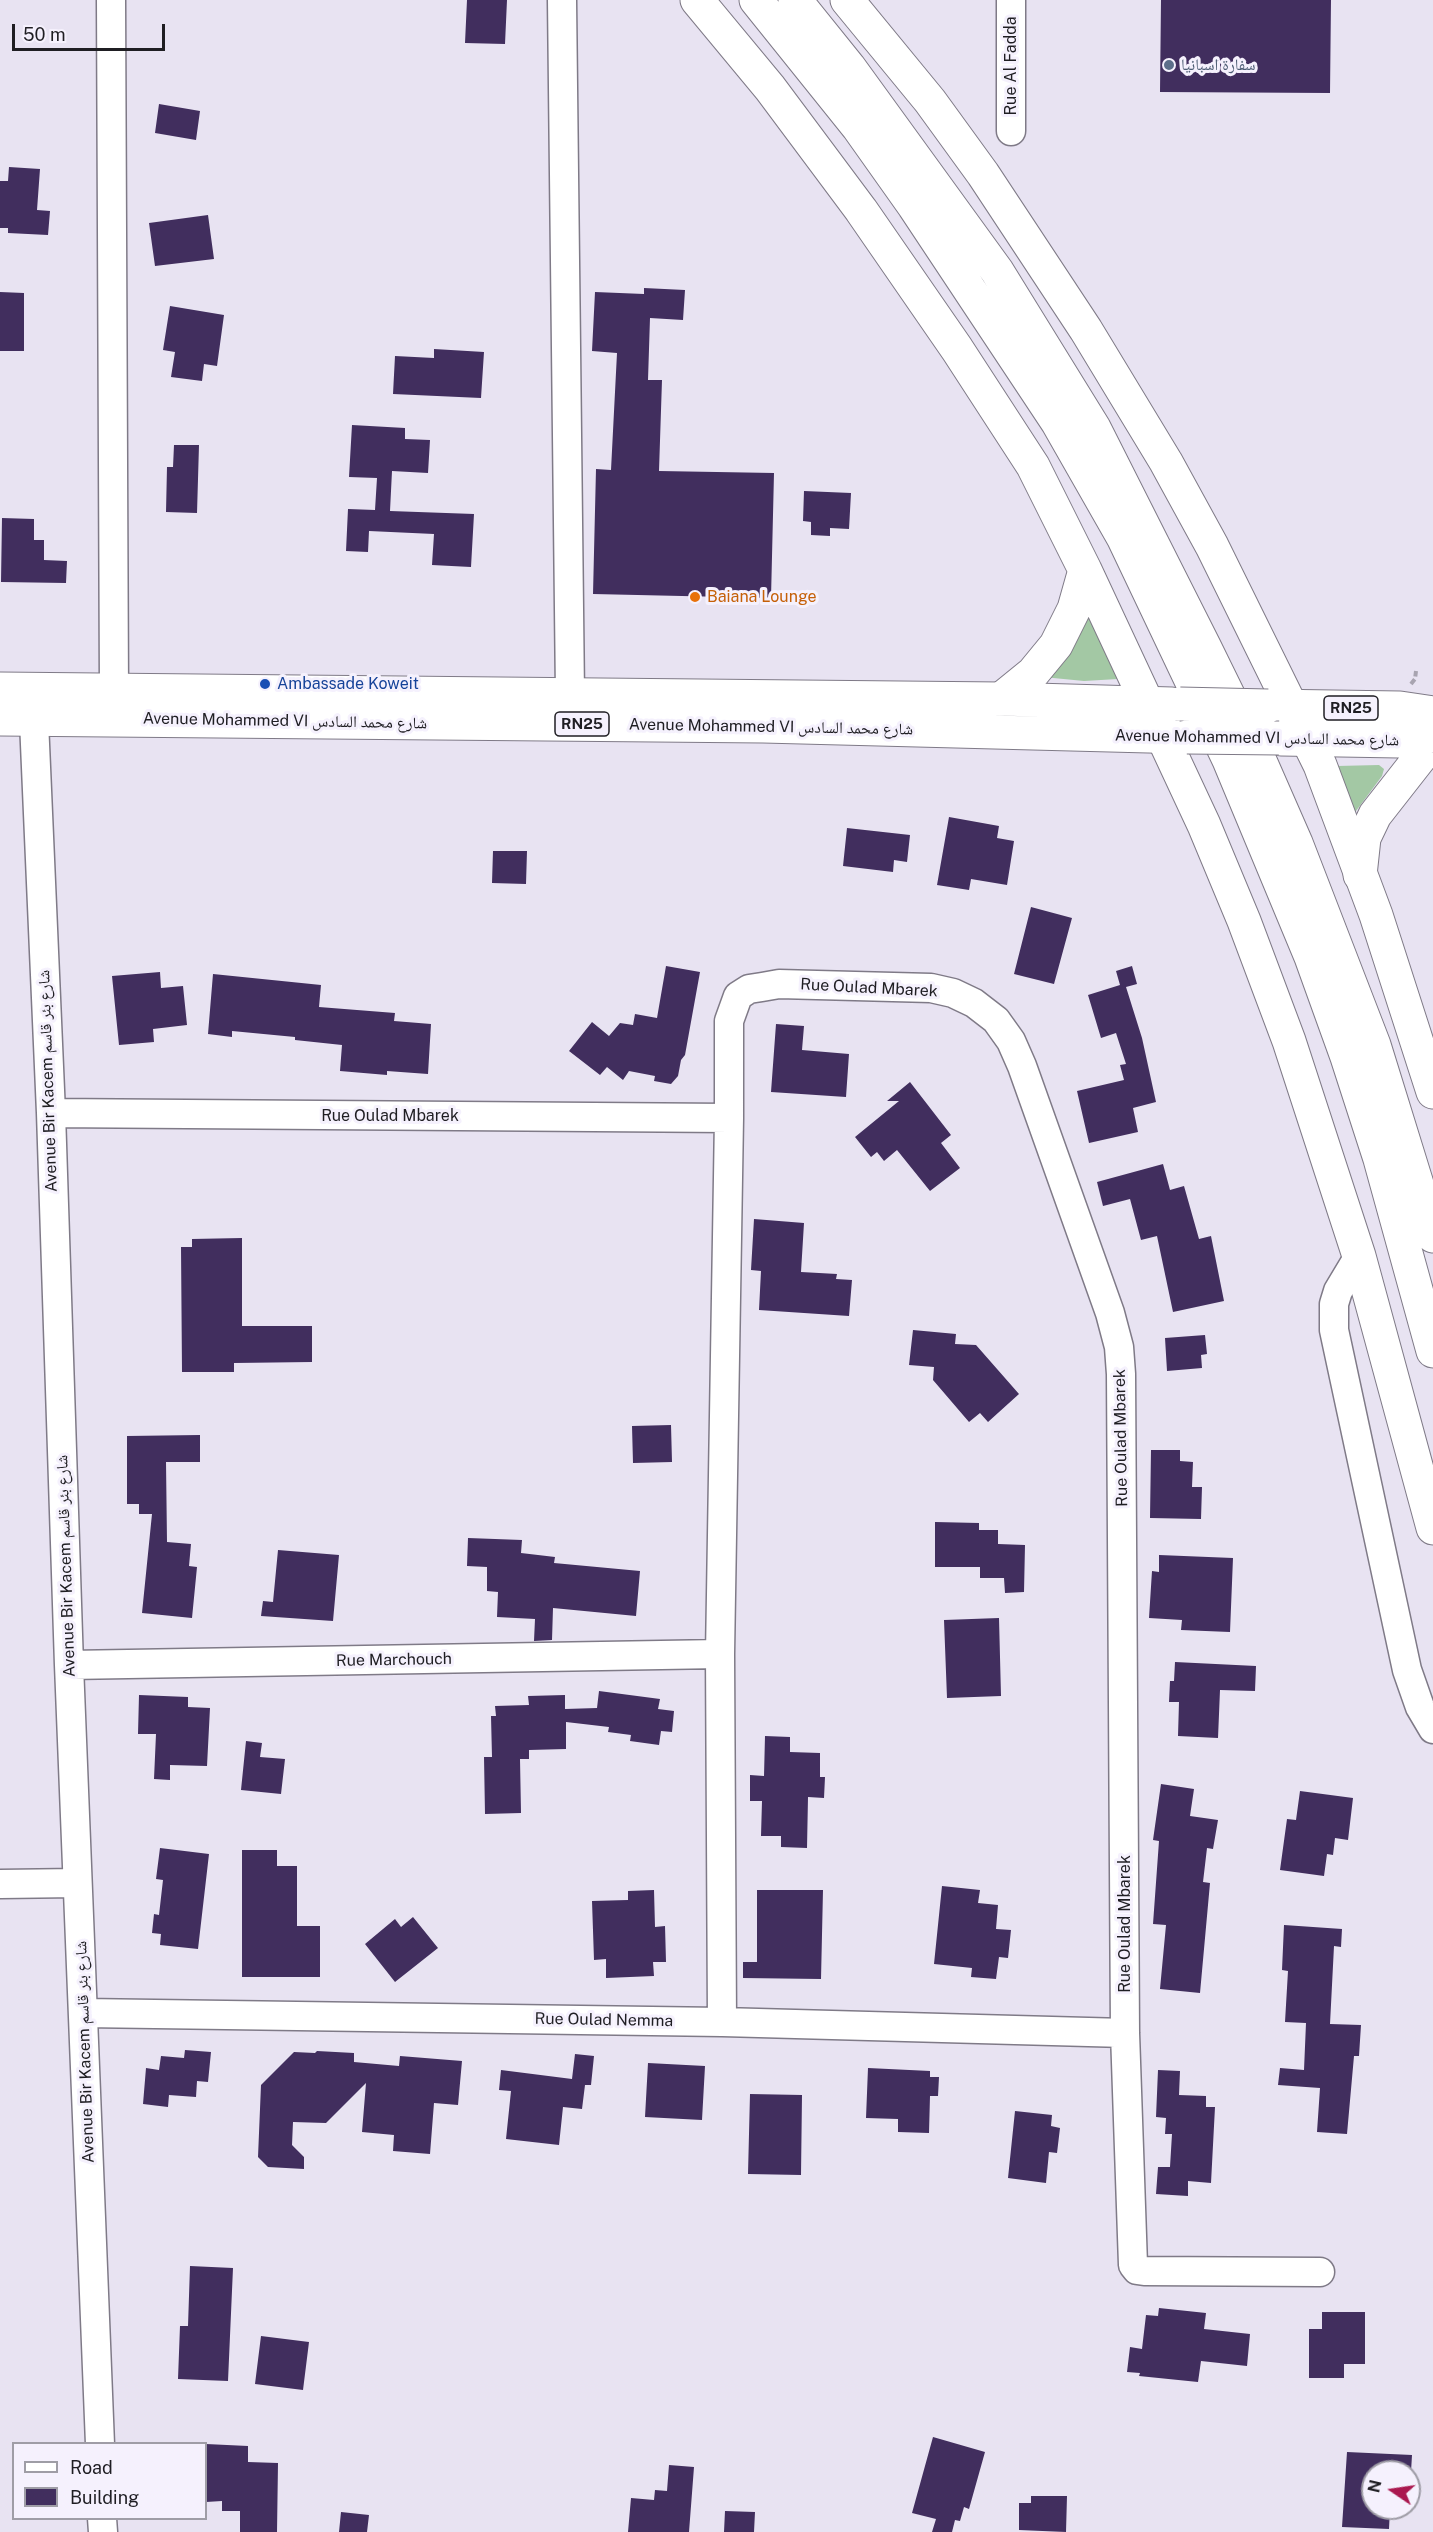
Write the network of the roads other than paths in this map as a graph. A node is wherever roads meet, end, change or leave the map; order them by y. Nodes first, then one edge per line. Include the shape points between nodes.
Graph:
1 (111, 0) edge
2 (562, 0) edge
3 (697, 0) edge
4 (756, 0) edge
5 (795, 0) edge
6 (847, 0) edge
7 (1011, 0) edge
8 (1011, 131) dead end
9 (1085, 570) junction
10 (0, 689) edge
11 (114, 690) junction
12 (570, 695) junction
13 (1001, 699) junction
14 (33, 704) junction
15 (1164, 704) junction
16 (1280, 706) junction
17 (1433, 713) edge
18 (0, 719) edge
19 (1175, 736) junction
20 (1433, 736) edge
21 (1293, 739) junction
22 (1433, 741) edge
23 (1433, 761) edge
24 (1403, 778) junction
25 (1360, 875) junction
26 (1433, 1092) edge
27 (51, 1113) junction
28 (729, 1118) junction
29 (1433, 1236) edge
30 (1359, 1256) junction
31 (1433, 1351) edge
32 (1433, 1528) edge
33 (720, 1654) junction
34 (69, 1665) junction
35 (1433, 1730) edge
36 (77, 1883) junction
37 (0, 1884) edge
38 (84, 2013) junction
39 (722, 2022) junction
40 (1125, 2033) junction
41 (1320, 2272) dead end
42 (100, 2442) edge

1 - 11 street
2 - 12 street
3 - 9 main road via 861,210 957,349 1033,466
4 - 31 main road via 858,127 934,236 1058,423 1123,537 1229,760 1311,957 1380,1159
5 - 29 main road via 849,67 997,271 1094,428 1247,733 1296,843 1374,1045
6 - 16 main road via 984,174 1086,330 1212,546
7 - 8 street, Rue Al Fadda
9 - 13 main road via 1074,609 1056,645 1033,673
9 - 15 main road
10 - 14 main road, Avenue Mohammed VI شارع محمد السادس / RN25
11 - 12 main road, Avenue Mohammed VI شارع محمد السادس / RN25
11 - 14 main road, Avenue Mohammed VI شارع محمد السادس / RN25
12 - 13 main road, Avenue Mohammed VI شارع محمد السادس / RN25
13 - 15 main road, Avenue Mohammed VI شارع محمد السادس / RN25
14 - 18 main road, Avenue Mohammed VI شارع محمد السادس / RN25
14 - 19 main road, Avenue Mohammed VI شارع محمد السادس / RN25
14 - 27 street, Avenue Bir Kacem شارع بئر قاسم
15 - 16 main road, Avenue Mohammed VI شارع محمد السادس / RN25, bridge
15 - 19 main road
16 - 17 main road, Avenue Mohammed VI شارع محمد السادس / RN25 via 1400,708
16 - 21 main road
19 - 21 main road, Avenue Mohammed VI شارع محمد السادس / RN25, bridge
19 - 30 main road via 1204,825 1289,1041
20 - 21 main road, Avenue Mohammed VI شارع محمد السادس / RN25 via 1399,741
21 - 25 main road via 1320,765
22 - 24 main road
23 - 24 main road
24 - 25 main road via 1368,827
25 - 26 main road
27 - 28 street, Rue Oulad Mbarek
27 - 34 street, Avenue Bir Kacem شارع بئر قاسم
28 - 33 street, Rue Oulad Mbarek
28 - 40 street, Rue Oulad Mbarek via 729,1021 738,996 749,989 779,984 931,988 953,993 996,1020 1022,1066 1119,1347
30 - 32 main road
30 - 35 street via 1338,1291 1334,1330 1407,1670
33 - 34 street, Rue Marchouch
33 - 39 street, Rue Oulad Mbarek
34 - 36 street, Avenue Bir Kacem شارع بئر قاسم
36 - 37 street
36 - 38 street, Avenue Bir Kacem شارع بئر قاسم
38 - 39 street, Rue Oulad Nemma
38 - 42 street, Avenue Bir Kacem شارع بئر قاسم
39 - 40 street, Rue Oulad Nemma
40 - 41 street, Rue Oulad Mbarek via 1131,2258 1137,2270

